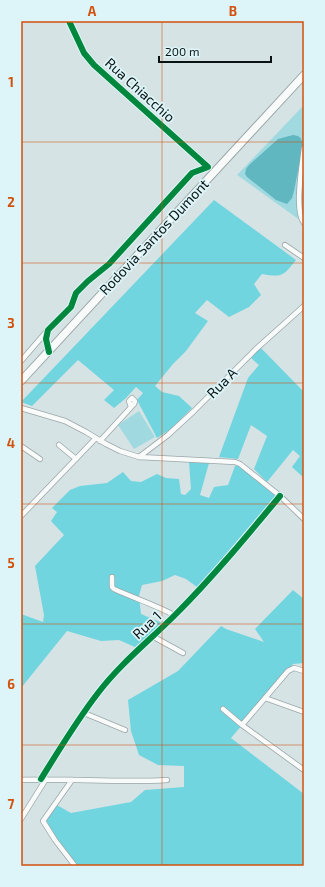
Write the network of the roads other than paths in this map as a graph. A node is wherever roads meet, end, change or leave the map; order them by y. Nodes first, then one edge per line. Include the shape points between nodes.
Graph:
1 (69, 21) edge
2 (304, 75) edge
3 (304, 148) edge
4 (304, 223) edge
5 (285, 245) dead end
6 (304, 258) edge
7 (304, 306) edge
8 (48, 330) junction
9 (49, 352) junction
10 (22, 358) edge
11 (21, 381) edge
12 (131, 406) dead end
13 (21, 408) edge
14 (98, 439) junction
15 (59, 445) dead end
16 (21, 446) edge
17 (139, 457) junction
18 (40, 459) dead end
19 (76, 459) junction
20 (280, 496) junction
21 (21, 516) edge
22 (304, 519) edge
23 (112, 577) dead end
24 (174, 615) junction
25 (152, 636) junction
26 (182, 653) dead end
27 (304, 671) edge
28 (265, 698) junction
29 (223, 709) dead end
30 (304, 712) edge
31 (84, 713) junction
32 (242, 725) junction
33 (124, 730) dead end
34 (304, 770) edge
35 (43, 779) junction
36 (21, 780) edge
37 (72, 780) junction
38 (166, 780) dead end
39 (21, 819) edge
40 (75, 866) edge

1 - 8 street, Rua Chiacchio via 84,53 94,65 208,167 191,174 109,264 79,289 70,307
2 - 9 highway, Rodovia Santos Dumont
3 - 4 street via 299,213
5 - 6 street
7 - 17 street, Rua A via 168,435
8 - 9 street via 46,339
8 - 10 street
9 - 11 highway, Rodovia Santos Dumont
12 - 14 street
13 - 14 street via 65,421
14 - 17 street via 120,451
14 - 19 street
15 - 19 street
16 - 18 street
17 - 20 street via 235,462
19 - 21 street
20 - 22 street
20 - 24 street, Rua 1 via 226,561
23 - 24 street via 114,589
24 - 25 street, Rua 1
25 - 26 street
25 - 31 street, Rua 1 via 113,675
27 - 28 street via 294,668 290,670
28 - 30 street
28 - 32 street
29 - 32 street
31 - 33 street
31 - 35 street, Rua 1
32 - 34 street
35 - 36 street
35 - 37 street
35 - 39 street, Rua 1
37 - 38 street
37 - 40 street via 43,821

